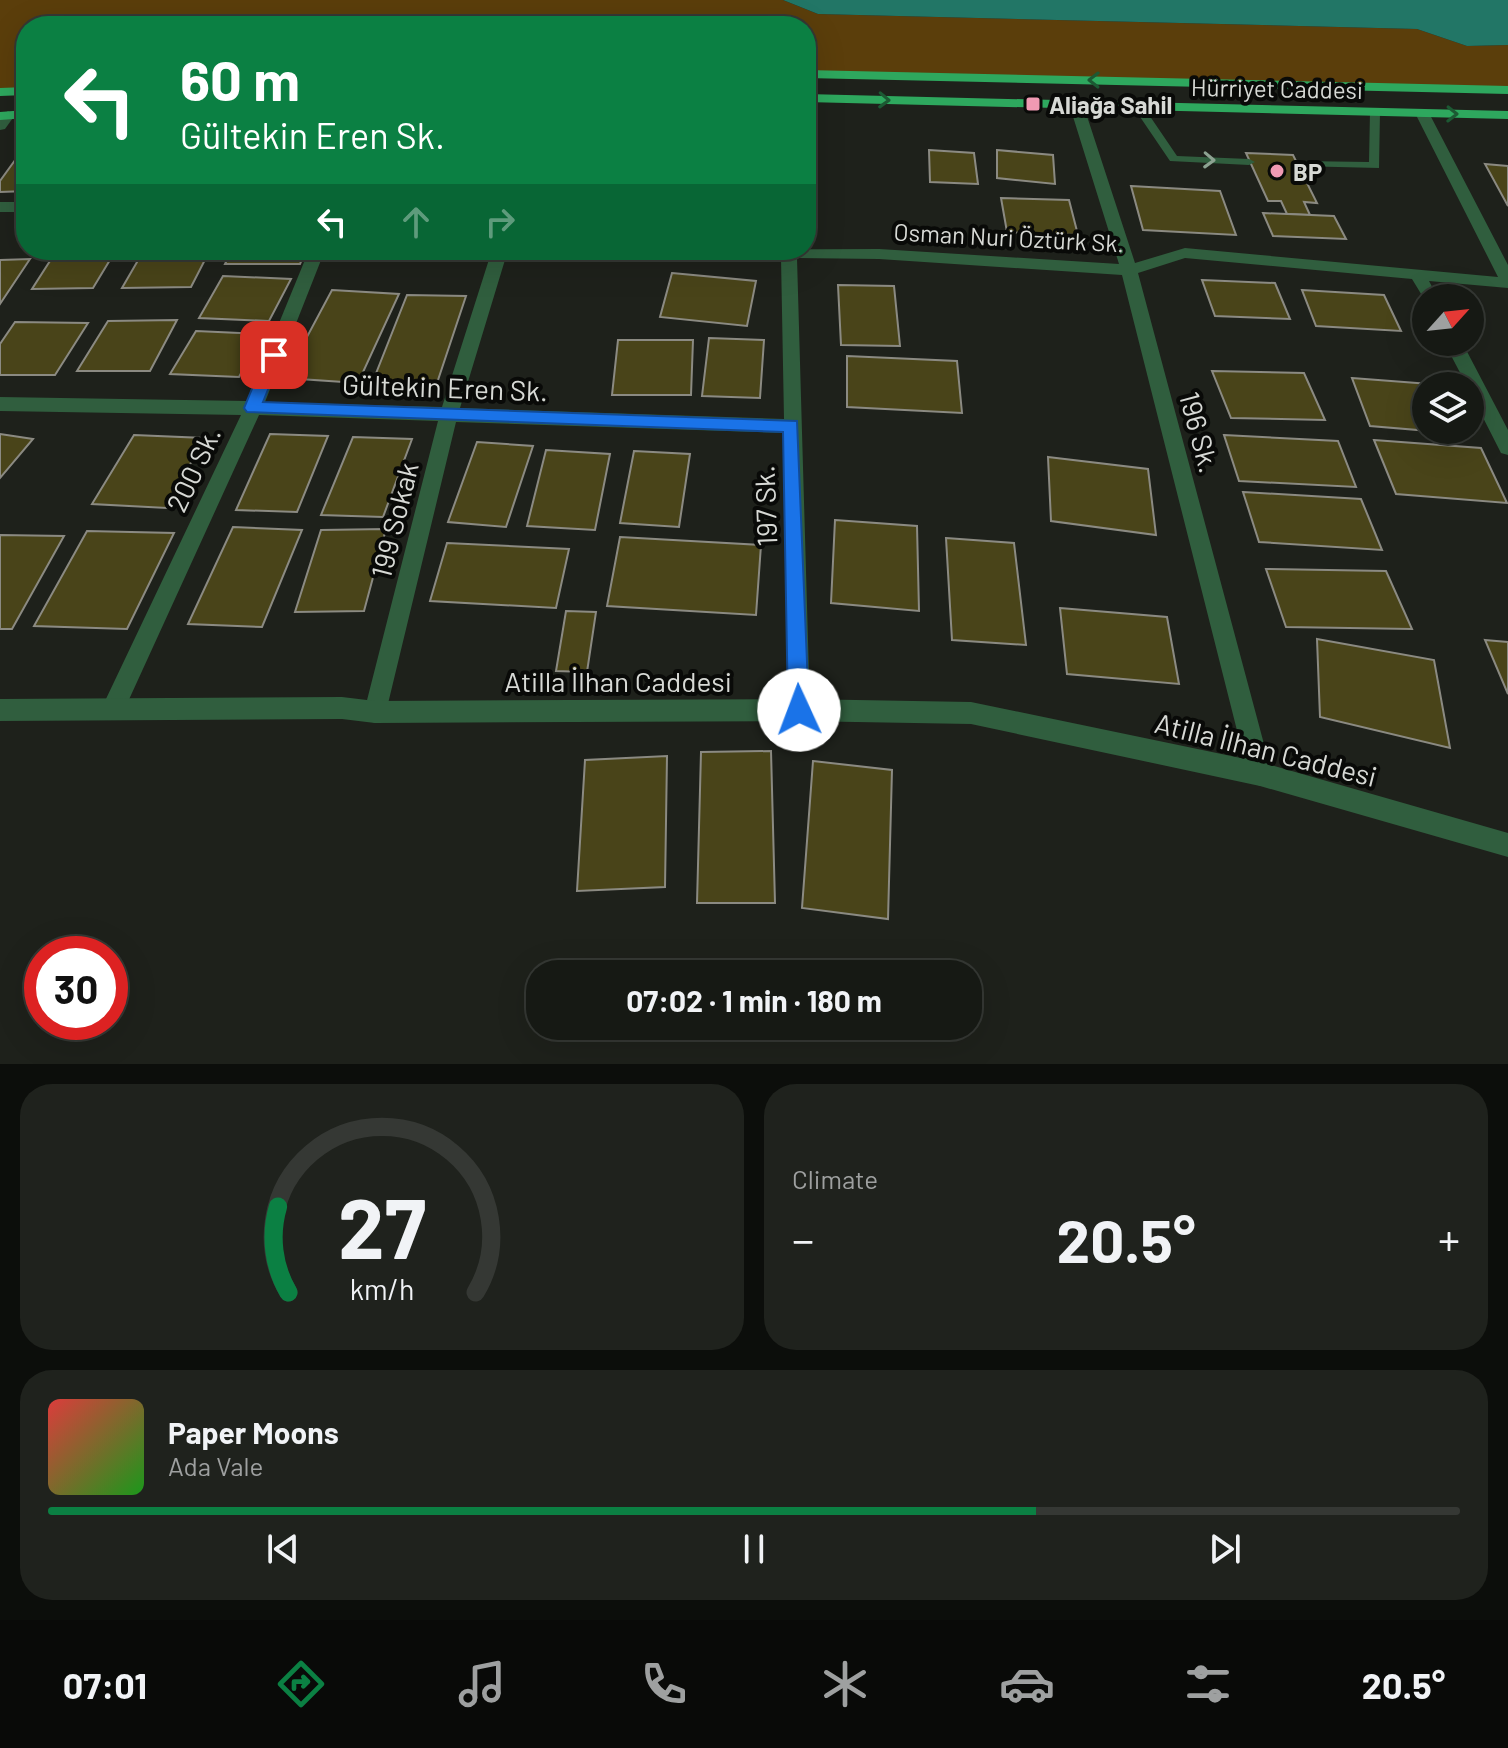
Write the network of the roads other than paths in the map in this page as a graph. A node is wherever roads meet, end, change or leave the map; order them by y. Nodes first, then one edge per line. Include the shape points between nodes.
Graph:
1 (816, 74) edge
2 (1508, 90) edge
3 (816, 98) edge
4 (1077, 107) junction
5 (1139, 108) junction
6 (1375, 112) junction
7 (1422, 113) junction
8 (1508, 115) edge
9 (1249, 162) dead end
10 (1300, 164) dead end
11 (816, 253) edge
12 (313, 260) edge
13 (497, 260) edge
14 (789, 260) edge
15 (1129, 270) junction
16 (1416, 272) junction
17 (1508, 281) edge
18 (1422, 284) edge
19 (1460, 356) edge
20 (0, 404) edge
21 (253, 408) junction
22 (448, 416) junction
23 (791, 426) junction
24 (1508, 448) edge
25 (113, 709) junction
26 (0, 710) edge
27 (799, 710) junction
28 (375, 712) junction
29 (1260, 774) junction
30 (1508, 845) edge

2 -> 1 highway, Hürriyet Caddesi
3 -> 4 highway, Hürriyet Caddesi
4 - 5 highway, Hürriyet Caddesi
4 - 15 street, 196 Sk.
5 - 6 highway, Hürriyet Caddesi
5 -> 9 lane via 1174,159
6 - 7 highway, Hürriyet Caddesi
6 - 10 lane via 1375,166
7 -> 8 highway, Hürriyet Caddesi
7 - 17 street
11 - 15 street, Osman Nuri Öztürk Sk.
12 - 21 street, 200 Sk.
13 - 22 street, 199 Sokak
14 - 23 street, 197 Sk.
15 - 16 street, Osman Nuri Öztürk Sk. via 1185,253
15 - 29 street, 196 Sk.
16 - 17 street, Osman Nuri Öztürk Sk.
16 - 18 street
19 - 24 street
20 - 21 street, Gültekin Eren Sk.
21 - 22 street, Gültekin Eren Sk.
21 - 25 street, 200 Sk.
22 - 23 street, Gültekin Eren Sk.
22 - 28 street, 199 Sokak
23 - 27 street, 197 Sk.
25 - 26 street, Atilla İlhan Caddesi
25 - 28 street, Atilla İlhan Caddesi
27 - 28 street, Atilla İlhan Caddesi
27 - 29 street, Atilla İlhan Caddesi via 971,713
29 - 30 street, Atilla İlhan Caddesi

